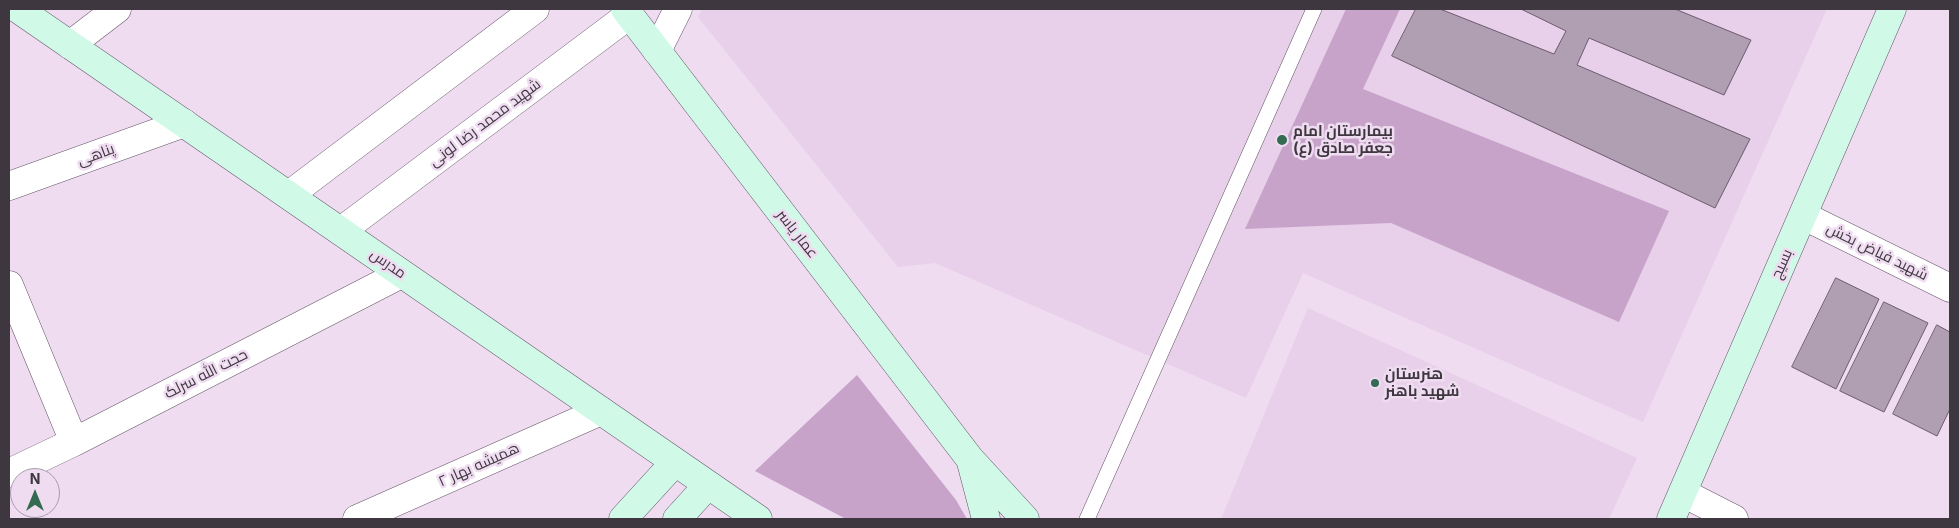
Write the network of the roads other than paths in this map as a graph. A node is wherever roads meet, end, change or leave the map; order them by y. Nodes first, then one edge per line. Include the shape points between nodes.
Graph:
1 (18, 9) edge
2 (117, 9) edge
3 (535, 9) edge
4 (678, 9) edge
5 (1314, 9) edge
6 (1892, 9) edge
7 (627, 12) edge
8 (70, 45) junction
9 (657, 51) junction
10 (184, 123) junction
11 (9, 186) edge
12 (288, 196) junction
13 (1804, 216) junction
14 (340, 231) junction
15 (401, 274) junction
16 (9, 285) edge
17 (1950, 288) edge
18 (601, 411) junction
19 (74, 442) junction
20 (970, 459) junction
21 (675, 462) junction
22 (9, 473) edge
23 (708, 485) junction
24 (1683, 493) junction
25 (356, 519) edge
26 (623, 519) edge
27 (676, 519) edge
28 (758, 519) edge
29 (986, 519) edge
30 (1025, 519) edge
31 (1087, 519) edge
32 (1671, 519) edge
33 (1734, 519) edge

1 - 8 street, مدرس
2 - 8 street
3 - 12 street
4 - 9 street
5 - 31 lane
6 - 13 street, بسیج
7 - 9 street, عمار یاسر
7 - 14 street, شهید محمد رضا لونی
8 - 10 street, مدرس
9 - 20 street, عمار یاسر
10 - 11 street, پناهی
10 - 12 street, مدرس
12 - 14 street, مدرس
13 - 17 street, شهید فیاض بخش
13 - 24 street, بسیج
14 - 15 street, مدرس
15 - 18 street, مدرس
15 - 19 street, حجت الله سرلک
16 - 19 street
18 - 21 street, مدرس
18 - 25 street, همیشه بهار ۲
19 - 22 street, حجت الله سرلک
20 - 29 street, عمار یاسر
20 - 30 street, عمار یاسر
21 - 23 street, مدرس
21 - 26 street
23 - 27 street
23 - 28 street, مدرس
24 - 32 street, بسیج
24 - 33 street

